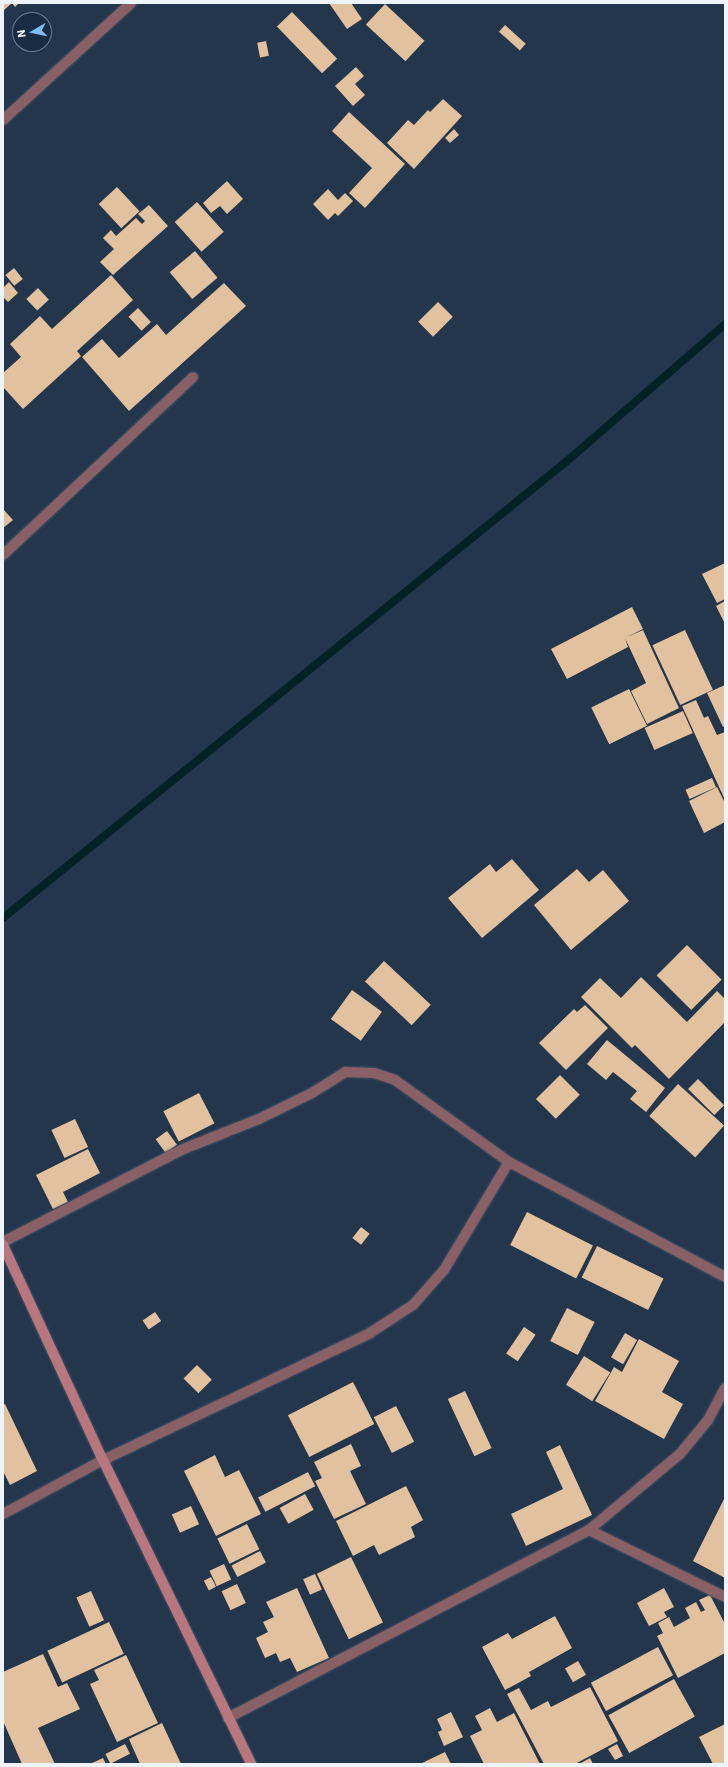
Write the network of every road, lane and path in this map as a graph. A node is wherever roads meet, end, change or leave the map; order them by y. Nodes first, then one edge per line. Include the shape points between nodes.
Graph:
1 (132, 3) edge
2 (3, 120) edge
3 (193, 377) dead end
4 (3, 555) edge
5 (509, 1162) junction
6 (3, 1242) edge
7 (3, 1246) edge
8 (725, 1277) edge
9 (725, 1388) edge
10 (102, 1460) junction
11 (3, 1514) edge
12 (589, 1530) junction
13 (725, 1597) edge
14 (228, 1718) junction
15 (251, 1764) edge

1 - 2 street
3 - 4 street
5 - 6 street via 395,1080 374,1073 346,1072 312,1093 259,1119 180,1150
5 - 8 street
5 - 10 street via 444,1270 413,1305 370,1333
7 - 10 street
9 - 12 street via 708,1420 680,1454
10 - 11 street
10 - 14 street
12 - 13 street
12 - 14 street
14 - 15 street

